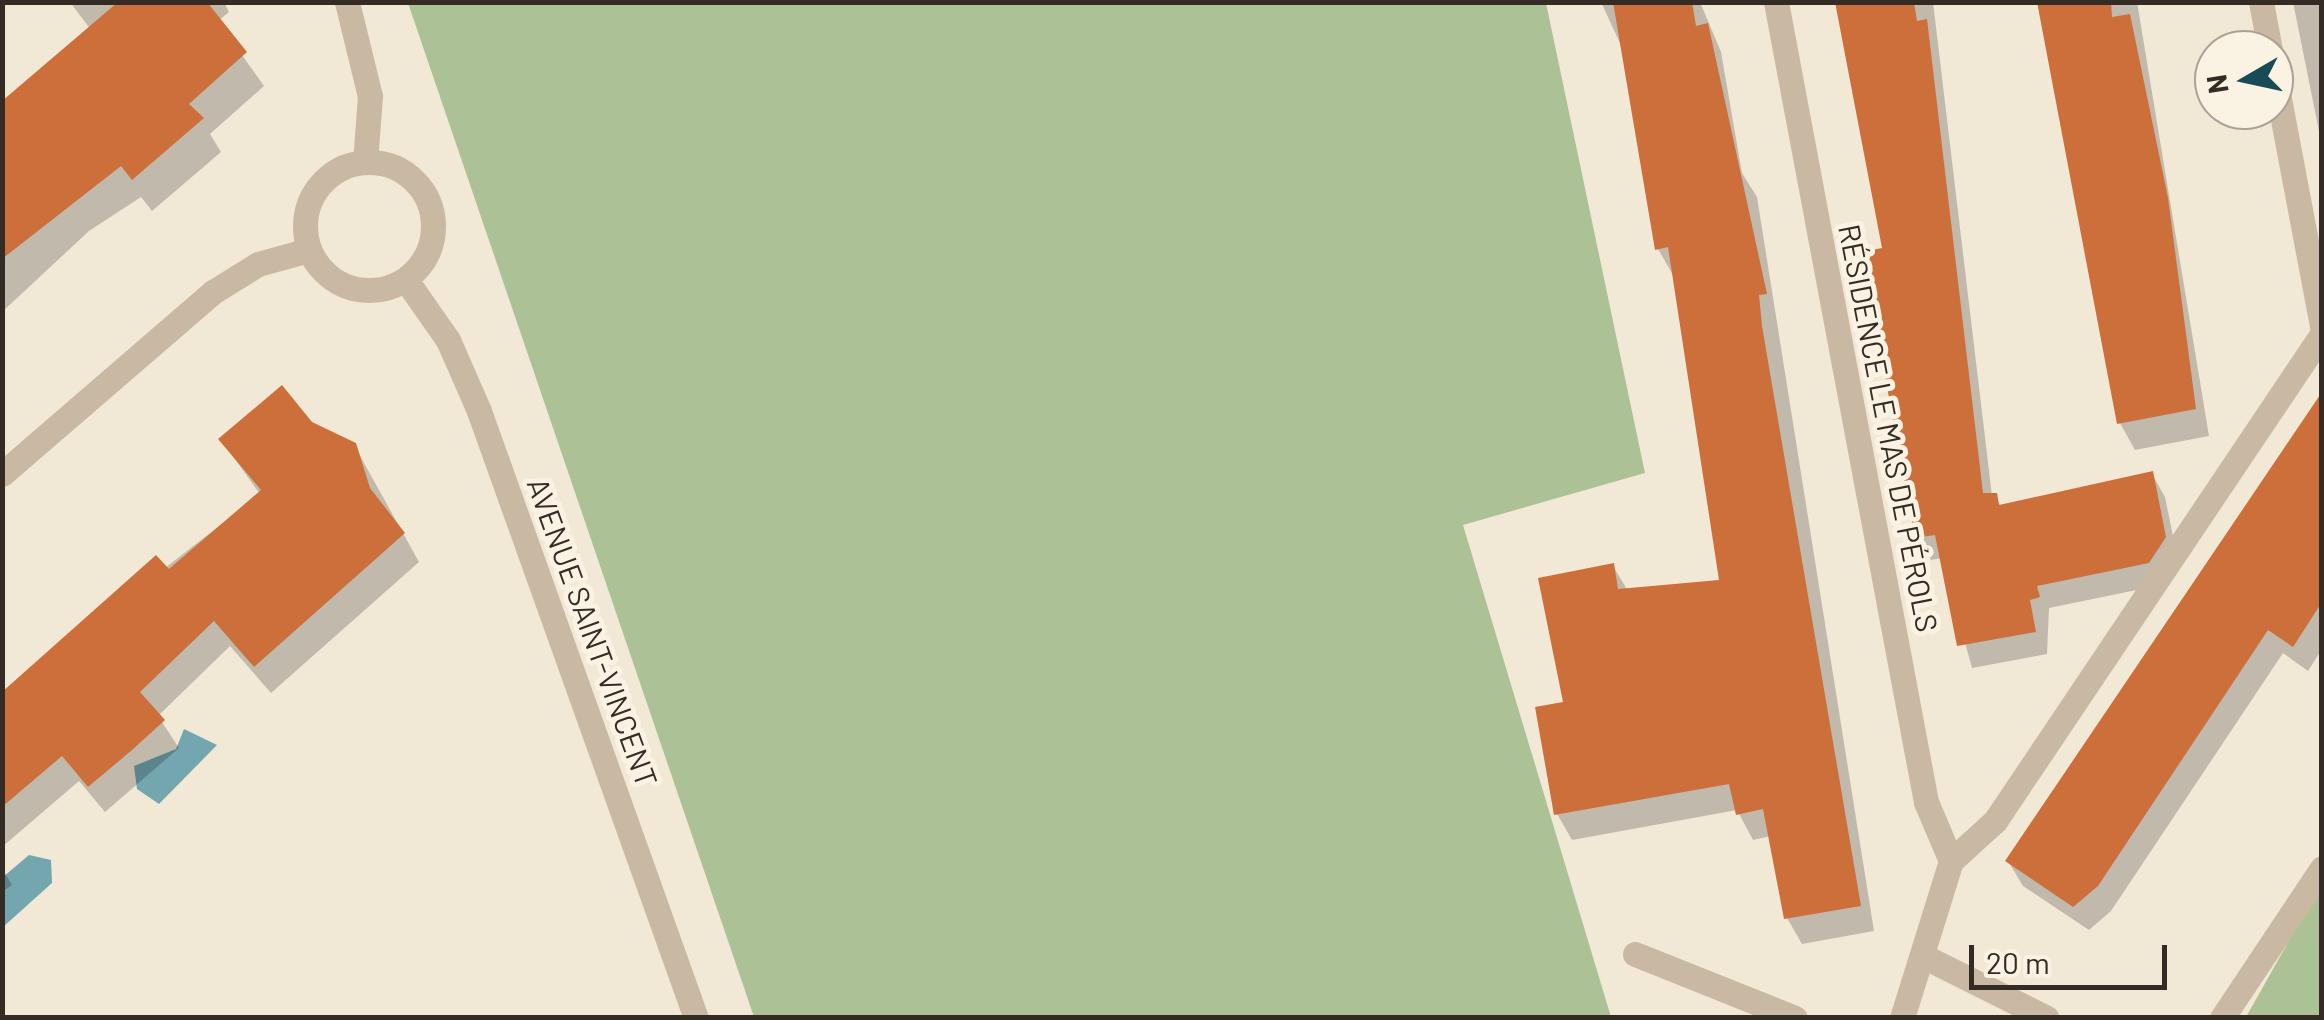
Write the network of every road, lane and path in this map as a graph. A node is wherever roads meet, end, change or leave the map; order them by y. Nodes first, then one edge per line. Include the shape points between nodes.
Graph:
1 (346, 2) edge
2 (1776, 2) edge
3 (2261, 2) edge
4 (2266, 30) edge
5 (2285, 130) edge
6 (365, 162) junction
7 (308, 250) junction
8 (406, 280) junction
9 (2322, 326) edge
10 (2322, 334) edge
11 (2, 474) edge
12 (1951, 861) junction
13 (2322, 868) edge
14 (1635, 954) dead end
15 (1925, 956) junction
16 (696, 1018) edge
17 (1795, 1018) edge
18 (1902, 1018) edge
19 (2048, 1018) edge
20 (2222, 1018) edge

1 - 6 street via 370,96
2 - 12 street, RÉSIDENCE LE MAS DE PÉROLS via 1926,802
3 - 4 street
5 - 9 street
6 - 7 street via 315,191
6 - 8 street via 406,172 431,205 431,247
7 - 8 street via 350,288
7 - 11 street via 258,264 214,292
8 - 16 street, AVENUE SAINT-VINCENT via 448,340 479,411
10 - 12 street via 1996,821
12 - 15 street
13 - 20 street
14 - 17 street
15 - 18 street
15 - 19 street

